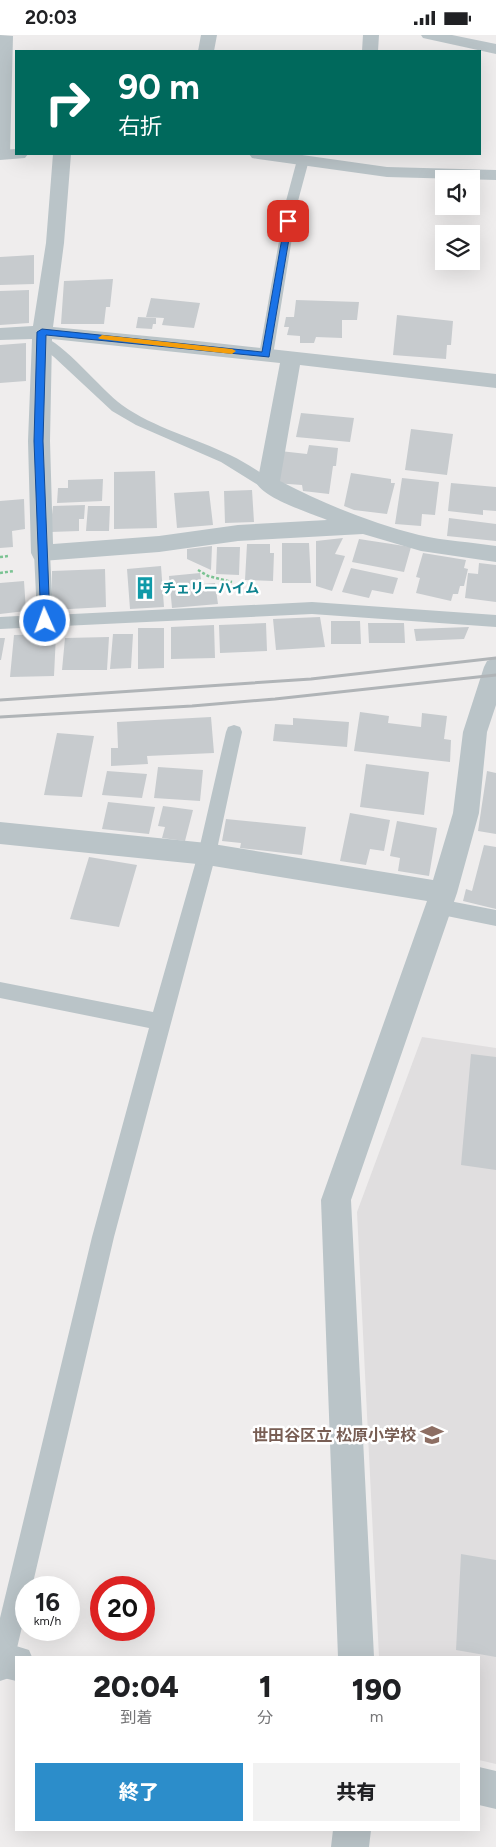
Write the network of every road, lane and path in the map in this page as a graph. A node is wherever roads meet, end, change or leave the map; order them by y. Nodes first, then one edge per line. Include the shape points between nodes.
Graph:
1 (6, 35) edge
2 (209, 35) edge
3 (371, 35) edge
4 (429, 35) edge
5 (496, 49) edge
6 (206, 50) edge
7 (370, 50) edge
8 (8, 155) edge
9 (62, 155) edge
10 (266, 155) edge
11 (303, 160) junction
12 (360, 161) edge
13 (496, 175) edge
14 (0, 334) edge
15 (42, 336) junction
16 (266, 355) junction
17 (291, 358) junction
18 (496, 381) edge
19 (268, 484) junction
20 (363, 526) junction
21 (42, 553) junction
22 (496, 554) edge
23 (45, 621) junction
24 (496, 621) edge
25 (0, 623) edge
26 (496, 667) edge
27 (234, 731) dead end
28 (0, 833) edge
29 (207, 854) junction
30 (441, 900) junction
31 (496, 918) edge
32 (0, 990) edge
33 (160, 1022) junction
34 (356, 1656) edge
35 (5, 1662) edge
36 (480, 1786) edge
37 (496, 1790) edge
38 (352, 1831) edge
39 (350, 1847) edge

1 - 8 lane
2 - 6 street
3 - 7 street
4 - 5 street
9 - 15 street via 55,243
10 - 11 street
11 - 12 street
11 - 16 lane via 292,201
12 - 13 street via 387,172
14 - 15 street
15 - 16 street
15 - 19 lane via 117,408 226,459
15 - 21 street via 39,441
16 - 17 street
17 - 18 street
17 - 19 street
19 - 20 street
20 - 21 street via 238,533
20 - 22 street via 422,543
21 - 23 lane
23 - 24 lane via 312,608
23 - 25 lane
26 - 30 street via 475,731 466,813
27 - 29 lane
28 - 29 street
29 - 30 street
29 - 33 lane
30 - 31 lane
30 - 34 street via 336,1200
32 - 33 lane
33 - 35 lane via 103,1237
36 - 37 street
38 - 39 street

